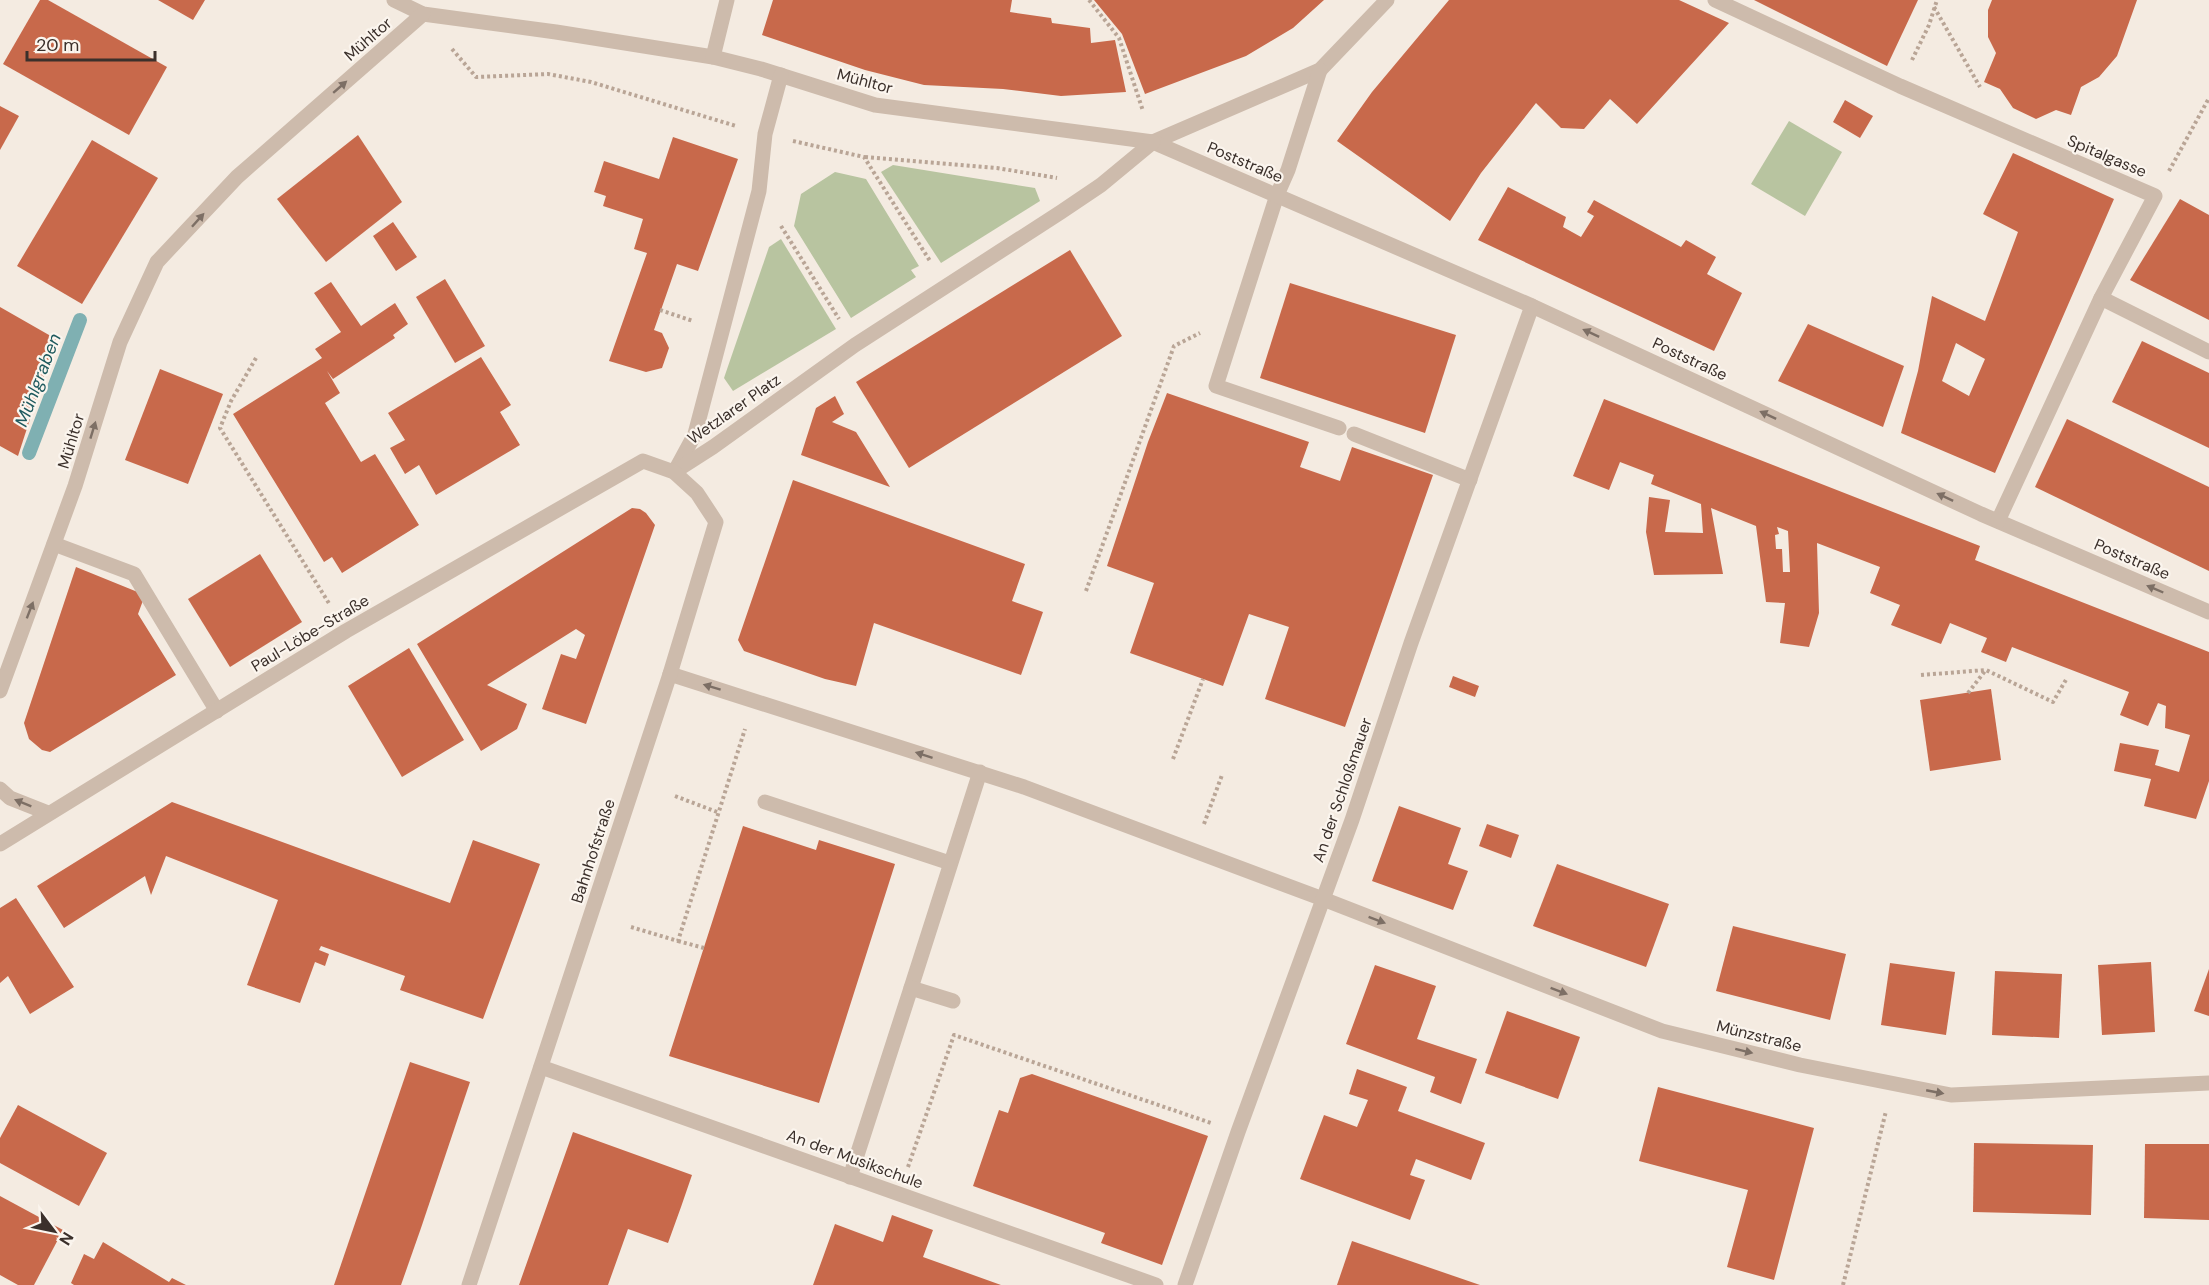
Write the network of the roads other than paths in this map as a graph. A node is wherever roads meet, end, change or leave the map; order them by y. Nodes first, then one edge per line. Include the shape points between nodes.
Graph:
1 (394, 0) edge
2 (727, 0) edge
3 (1387, 0) edge
4 (1715, 0) edge
5 (423, 14) junction
6 (713, 57) junction
7 (1320, 70) junction
8 (781, 75) junction
9 (1153, 142) junction
10 (1276, 195) junction
11 (2101, 298) junction
12 (1532, 306) junction
13 (2209, 352) edge
14 (1339, 428) dead end
15 (1354, 434) dead end
16 (643, 461) joint
17 (675, 471) junction
18 (1470, 480) junction
19 (1998, 521) junction
20 (54, 544) junction
21 (2209, 612) edge
22 (669, 675) junction
23 (0, 691) edge
24 (217, 711) junction
25 (980, 772) junction
26 (0, 789) edge
27 (765, 802) dead end
28 (48, 813) junction
29 (0, 844) edge
30 (950, 863) junction
31 (1323, 899) junction
32 (911, 988) junction
33 (953, 1001) dead end
34 (541, 1067) junction
35 (2209, 1083) edge
36 (850, 1176) junction
37 (469, 1285) edge
38 (1156, 1285) edge
39 (1185, 1285) edge

1 - 5 street
2 - 6 street
3 - 7 street
4 - 11 street, Spitalgasse via 1900,86 2156,196
5 - 6 street, Mühltor
20 -> 5 street, Mühltor via 120,342 157,262 237,177
6 - 8 street, Mühltor
7 - 9 street
7 - 10 street via 1288,170
8 - 9 street, Mühltor via 875,105
8 - 17 street, Wetzlarer Platz via 765,135 759,191 695,434
9 - 10 street, Poststraße
9 - 17 street, Wetzlarer Platz via 1101,185 855,345
10 - 12 street, Poststraße
10 - 14 street via 1216,386
11 - 13 street
11 - 19 street, Spitalgasse
12 - 18 street, An der Schloßmauer
19 -> 12 street, Poststraße
15 - 18 street
16 - 17 street, Bahnhofstraße
16 - 24 street, Paul-Löbe-Straße
17 - 22 street, Bahnhofstraße via 697,493 716,522
18 - 31 street, An der Schloßmauer
21 -> 19 street, Poststraße
23 -> 20 street, Mühltor
20 - 24 street via 134,574
25 -> 22 street, Münzstraße
22 - 34 street, Bahnhofstraße
24 - 28 street, Paul-Löbe-Straße
25 - 30 street
25 - 31 street, Münzstraße
28 -> 26 street via 10,798
27 - 30 street
28 - 29 street, Paul-Löbe-Straße
30 - 32 street
31 -> 35 street, Münzstraße via 1662,1031 1800,1065 1951,1095
31 - 39 street, An der Schloßmauer
32 - 33 street
32 - 36 street
34 - 36 street, An der Musikschule
34 - 37 street, Bahnhofstraße
36 - 38 street, An der Musikschule

